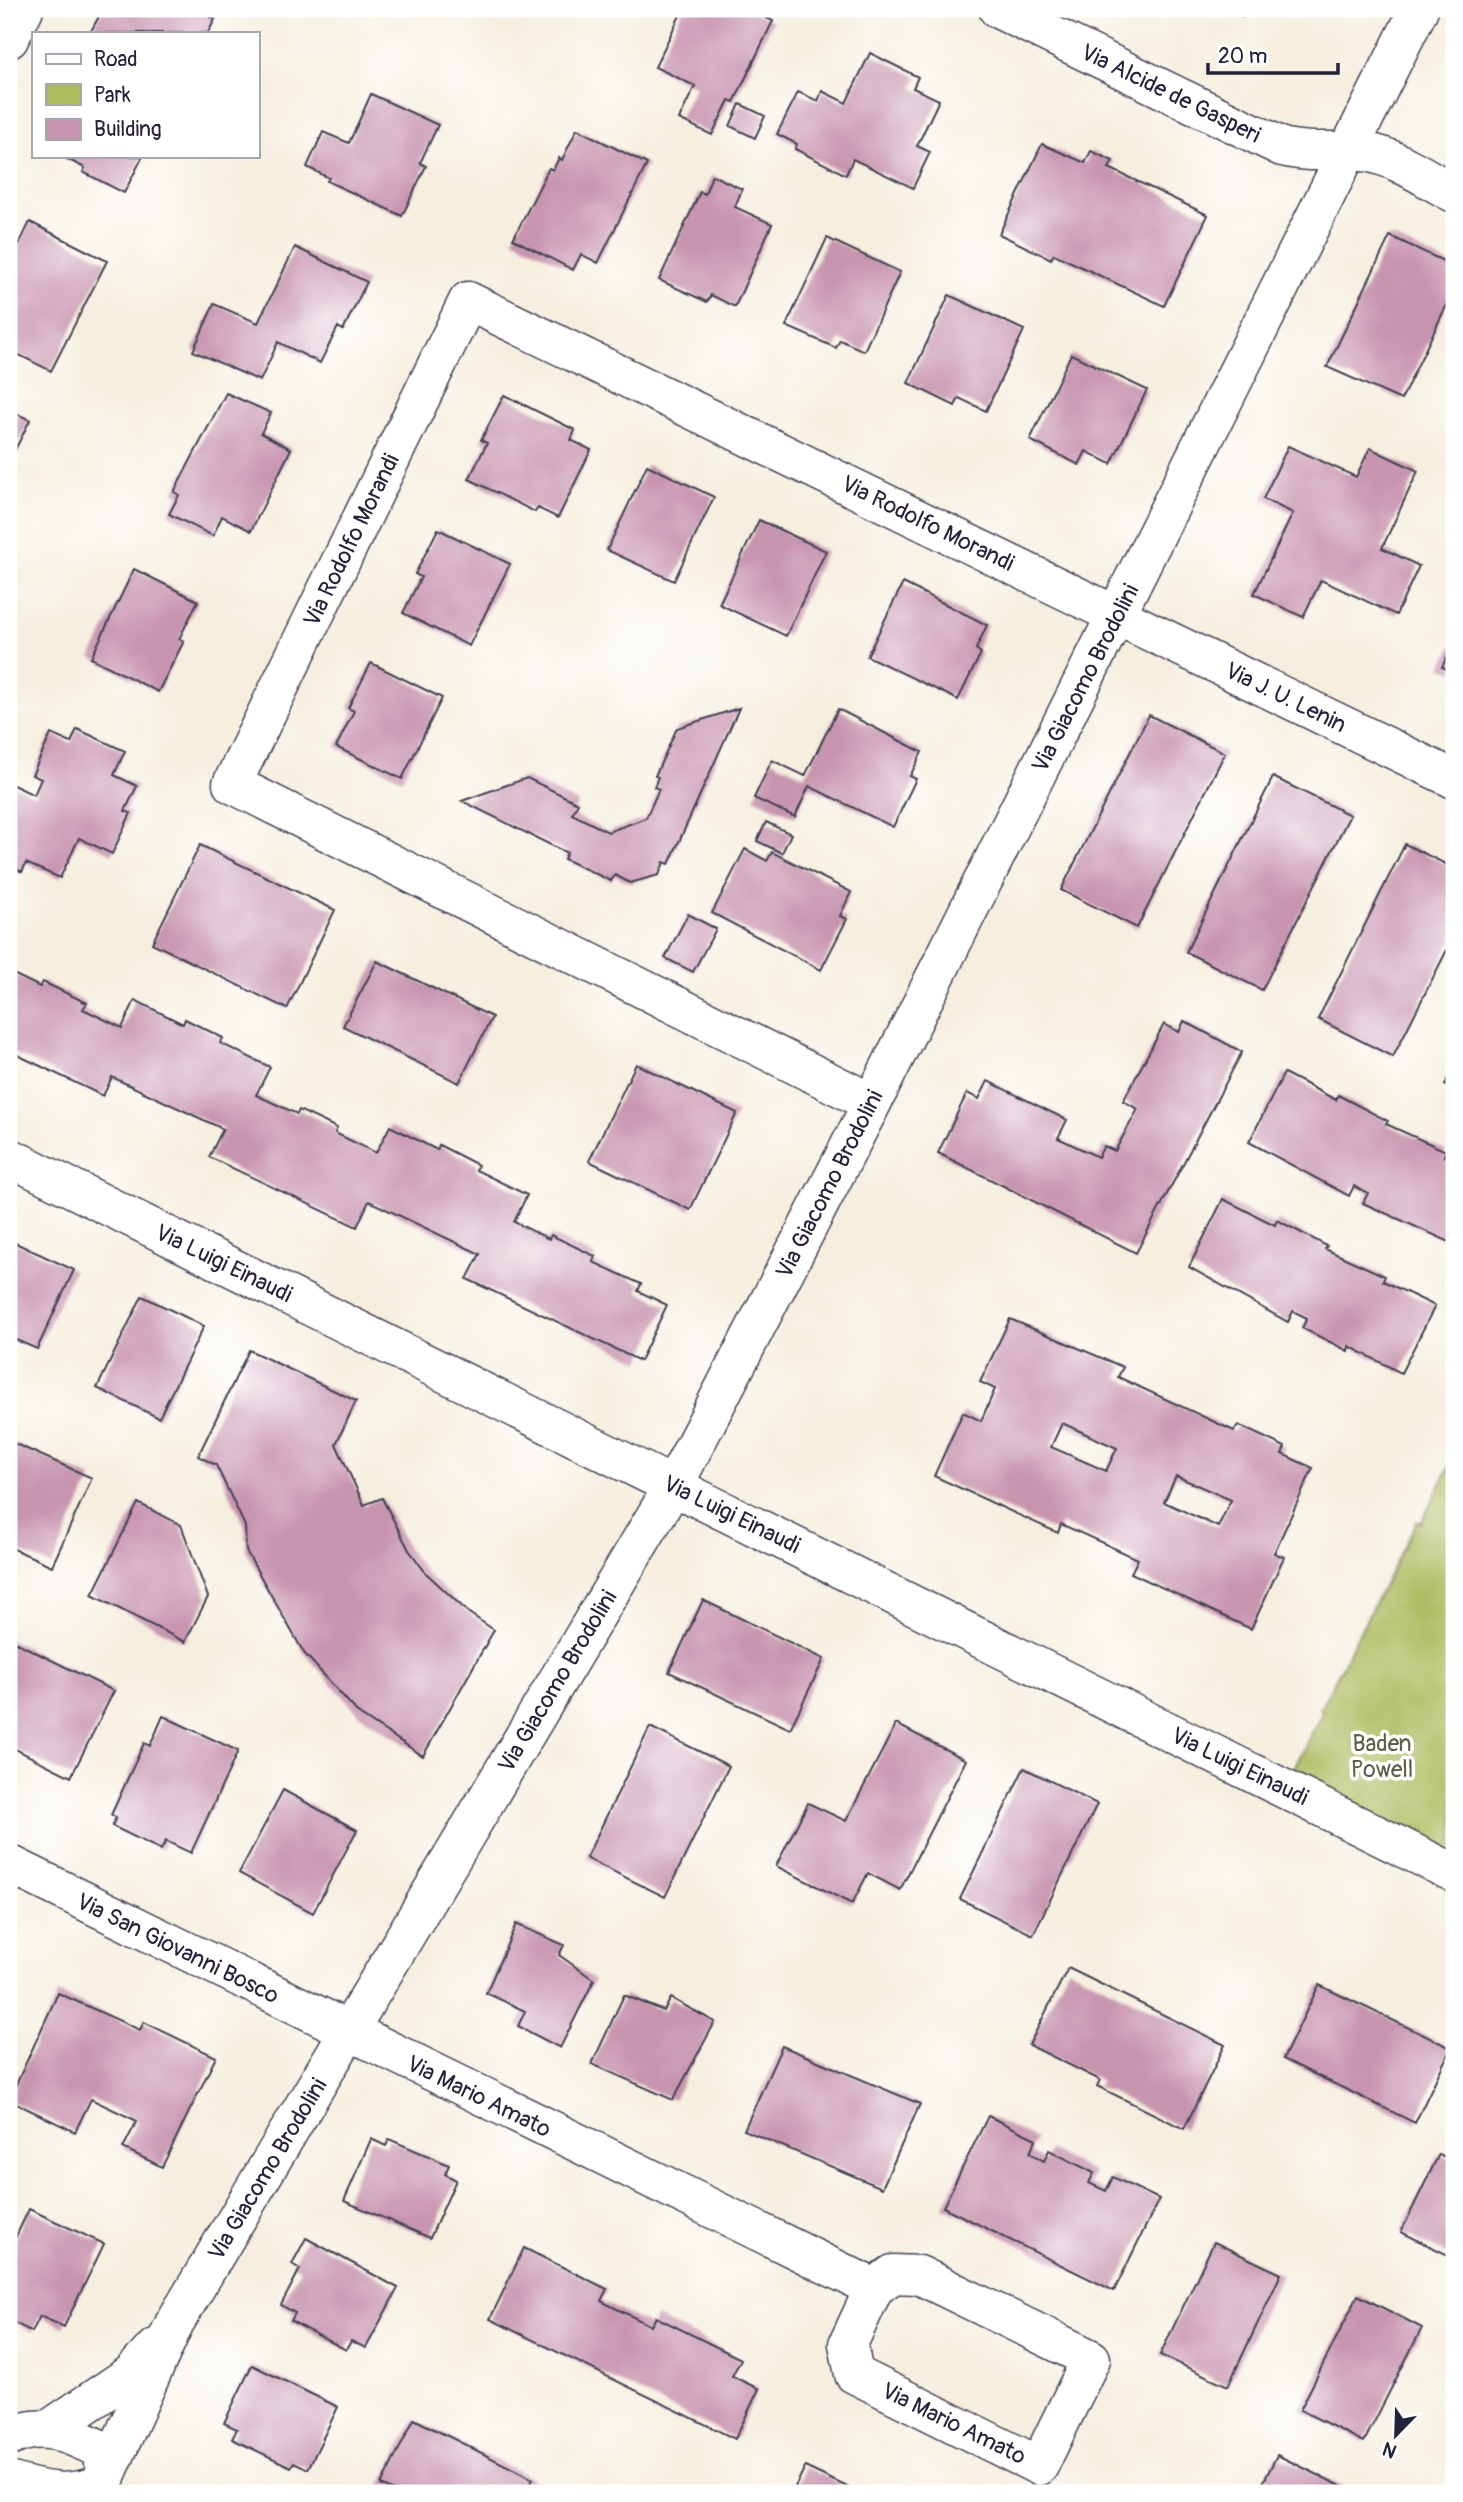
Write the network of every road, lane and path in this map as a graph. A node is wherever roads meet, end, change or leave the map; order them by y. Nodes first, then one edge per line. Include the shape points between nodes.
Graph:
1 (24, 9) edge
2 (998, 9) edge
3 (1419, 9) edge
4 (9, 39) edge
5 (1349, 150) junction
6 (1454, 193) edge
7 (1117, 615) junction
8 (1454, 779) edge
9 (872, 1102) junction
10 (9, 1157) edge
11 (674, 1485) junction
12 (9, 1864) edge
13 (1454, 1873) edge
14 (348, 2032) junction
15 (874, 2288) junction
16 (174, 2325) junction
17 (20, 2433) edge
18 (9, 2481) edge
19 (116, 2482) edge
20 (47, 2493) edge

1 - 4 street
2 - 5 street, Via Alcide de Gasperi via 1282,147 1314,153
3 - 5 street, Via Giacomo Brodolini
5 - 6 street via 1391,161
5 - 7 street, Via Giacomo Brodolini
7 - 8 street, Via J. U. Lenin
7 - 9 street, Via Giacomo Brodolini
7 - 9 street, Via Rodolfo Morandi via 468,301 232,784
9 - 11 street, Via Giacomo Brodolini
10 - 11 street, Via Luigi Einaudi
11 - 13 street, Via Luigi Einaudi
11 - 14 street, Via Giacomo Brodolini
12 - 14 street, Via San Giovanni Bosco
14 - 15 street, Via Mario Amato
14 - 16 street, Via Giacomo Brodolini
15 - 15 street, Via Mario Amato via 848,2344 854,2374 1039,2466 1091,2359 919,2275 893,2274
16 - 17 street via 131,2374
16 - 19 street
17 - 19 street via 98,2448
18 - 20 street
19 - 20 street

